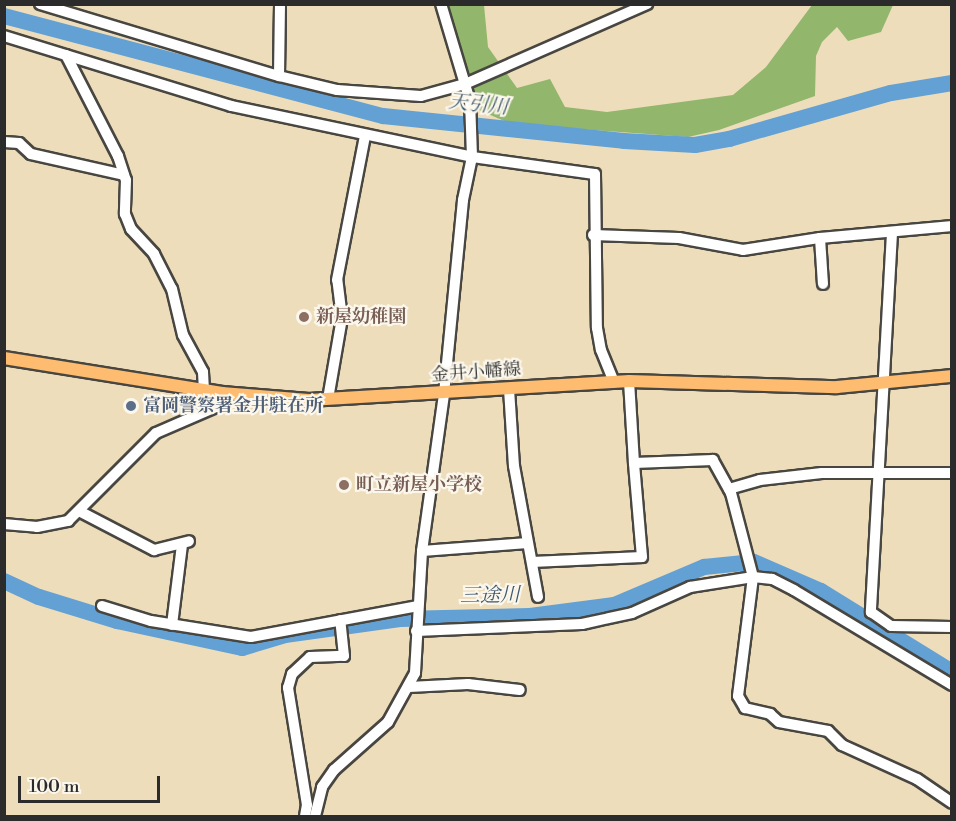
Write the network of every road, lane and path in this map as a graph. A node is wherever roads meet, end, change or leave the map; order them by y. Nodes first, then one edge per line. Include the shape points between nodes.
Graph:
1 (40, 4) edge
2 (280, 4) edge
3 (441, 4) edge
4 (647, 4) edge
5 (631, 7) edge
6 (4, 36) edge
7 (66, 55) junction
8 (279, 76) junction
9 (465, 84) junction
10 (365, 136) junction
11 (4, 142) edge
12 (472, 157) junction
13 (124, 175) junction
14 (951, 226) edge
15 (892, 233) junction
16 (593, 235) junction
17 (820, 238) junction
18 (823, 284) dead end
19 (4, 358) edge
20 (951, 376) edge
21 (629, 381) junction
22 (614, 382) junction
23 (883, 383) junction
24 (204, 389) junction
25 (509, 389) junction
26 (222, 393) junction
27 (444, 394) junction
28 (328, 399) junction
29 (634, 463) junction
30 (879, 472) junction
31 (951, 473) edge
32 (729, 489) junction
33 (79, 511) junction
34 (4, 524) edge
35 (528, 543) junction
36 (422, 551) junction
37 (532, 562) junction
38 (753, 577) junction
39 (538, 597) dead end
40 (102, 606) dead end
41 (417, 606) junction
42 (340, 620) junction
43 (172, 625) junction
44 (951, 627) edge
45 (416, 630) junction
46 (951, 685) edge
47 (410, 687) junction
48 (520, 690) dead end
49 (951, 803) edge
50 (304, 816) edge
51 (315, 816) edge

1 - 8 street
2 - 8 street
3 - 9 street
4 - 5 street
5 - 9 street
6 - 7 street
7 - 10 street via 231,106
7 - 13 street via 83,83
8 - 9 street via 337,90 392,95 443,93
9 - 12 street via 470,101
10 - 12 street via 460,151
10 - 28 street via 337,280 342,318
11 - 13 street via 18,143 31,154
12 - 16 street via 595,174
12 - 27 street via 463,200
13 - 24 street via 125,214 130,229 154,254 172,289 183,335 203,372
14 - 15 street
15 - 17 street
15 - 23 street
16 - 17 street via 678,238 743,250
16 - 22 street via 600,351
17 - 18 street
19 - 24 main road, 金井小幡線
20 - 23 main road, 金井小幡線
21 - 22 main road, 金井小幡線
21 - 23 main road, 金井小幡線 via 792,389
21 - 29 street
22 - 25 main road, 金井小幡線
23 - 30 street
24 - 26 main road, 金井小幡線
25 - 27 main road, 金井小幡線
25 - 35 street via 514,466
26 - 28 main road, 金井小幡線
26 - 33 street via 216,407 156,432
27 - 28 main road, 金井小幡線
27 - 36 street
29 - 32 street via 708,458
29 - 37 street via 642,557
30 - 31 street
30 - 32 street via 760,480
30 - 44 street via 871,612 891,626
32 - 38 street
33 - 34 street via 54,526
33 - 43 street via 154,550 186,543
35 - 36 street
35 - 37 street
36 - 41 street
37 - 39 street
38 - 45 street via 690,587 632,613 582,624
38 - 46 street via 772,579 794,590
38 - 49 street via 738,696 746,708 770,714 779,722 828,730 842,745 917,779
40 - 43 street
41 - 42 street
41 - 45 street
42 - 43 street via 251,637
42 - 50 street via 344,656 310,657 292,674 288,688 307,805
45 - 47 street via 415,673
47 - 48 street via 468,684
47 - 51 street via 388,722 334,770 322,788

